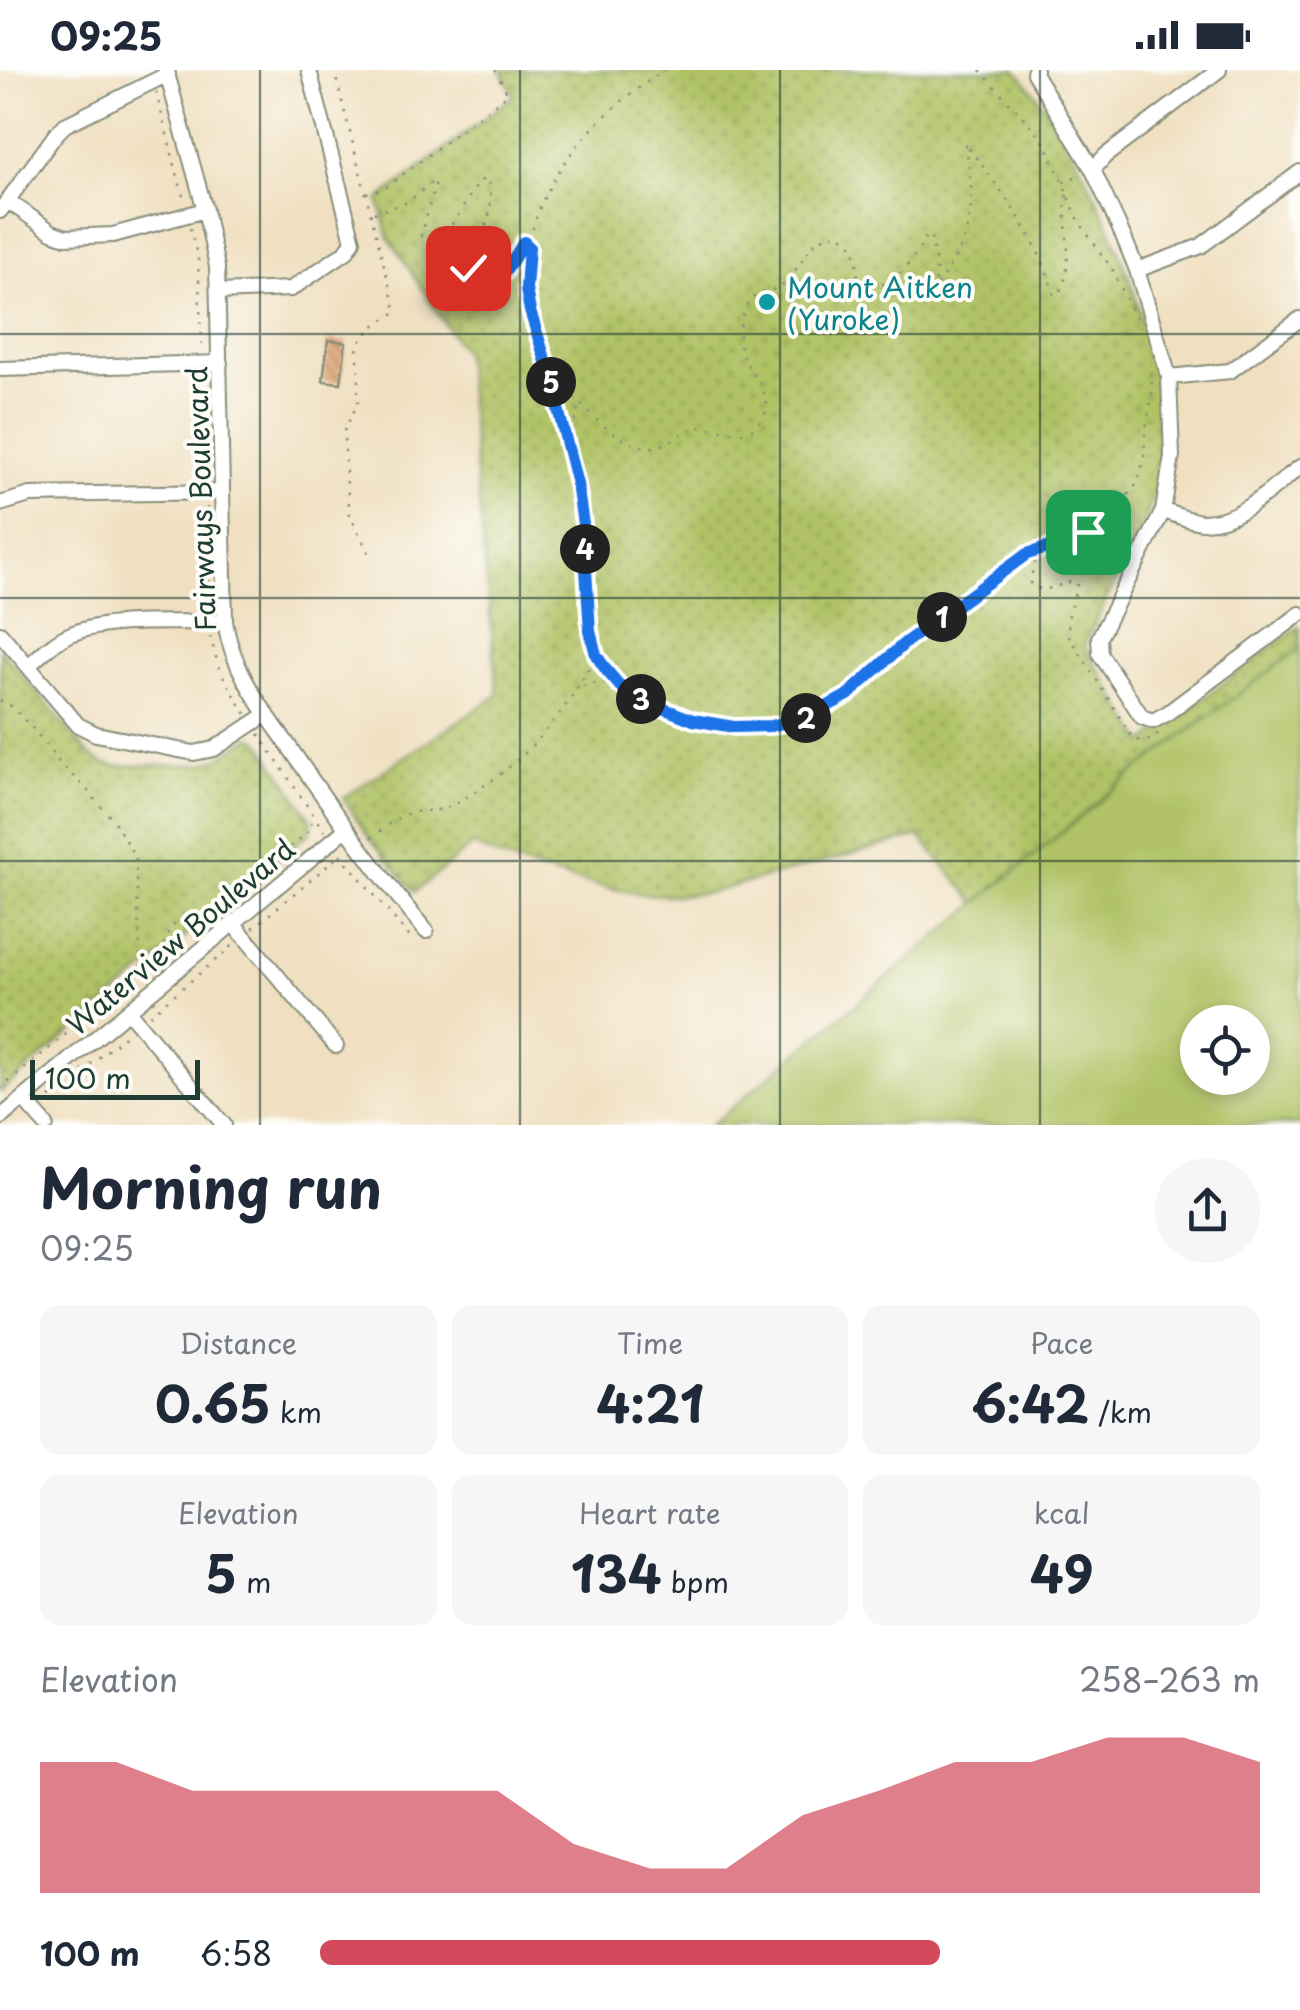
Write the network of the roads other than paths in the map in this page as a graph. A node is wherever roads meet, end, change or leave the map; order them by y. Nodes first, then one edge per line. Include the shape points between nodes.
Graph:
1 (309, 70) edge
2 (1035, 70) edge
3 (1219, 70) edge
4 (168, 72) edge
5 (1093, 170) junction
6 (1300, 172) edge
7 (4, 206) edge
8 (205, 210) junction
9 (1137, 270) junction
10 (218, 292) junction
11 (1300, 319) edge
12 (220, 362) junction
13 (0, 369) edge
14 (1169, 377) junction
15 (1300, 468) edge
16 (222, 492) junction
17 (0, 504) edge
18 (1162, 511) junction
19 (1300, 614) edge
20 (225, 622) junction
21 (0, 632) edge
22 (28, 666) junction
23 (267, 714) junction
24 (345, 830) junction
25 (233, 924) junction
26 (426, 931) dead end
27 (128, 1011) junction
28 (336, 1046) dead end
29 (24, 1099) junction
30 (0, 1118) edge
31 (46, 1125) edge
32 (224, 1125) edge

1 - 10 street via 353,241 291,289
2 - 5 street
3 - 5 street
4 - 7 street via 65,125
4 - 8 street, Fairways Boulevard
5 - 9 street
6 - 9 street via 1201,246
7 - 8 street via 66,237 112,235
8 - 10 street, Fairways Boulevard
9 - 14 street
10 - 12 street, Fairways Boulevard
11 - 14 street via 1230,371
12 - 13 street
12 - 16 street, Fairways Boulevard
14 - 18 street via 1172,456
15 - 18 street via 1224,519 1199,522
16 - 17 street via 30,495
16 - 20 street, Fairways Boulevard
18 - 19 street via 1099,638 1100,654 1142,718 1159,725
20 - 22 street via 94,627 55,642
20 - 23 street, Fairways Boulevard via 238,669
21 - 22 street
22 - 23 street via 78,725 96,734 205,752
23 - 24 street, Fairways Boulevard
24 - 25 street, Waterview Boulevard
24 - 26 street, Fairways Boulevard
25 - 27 street, Waterview Boulevard
25 - 28 street
27 - 29 street, Waterview Boulevard
27 - 32 street
29 - 30 street, Waterview Boulevard
29 - 31 street

